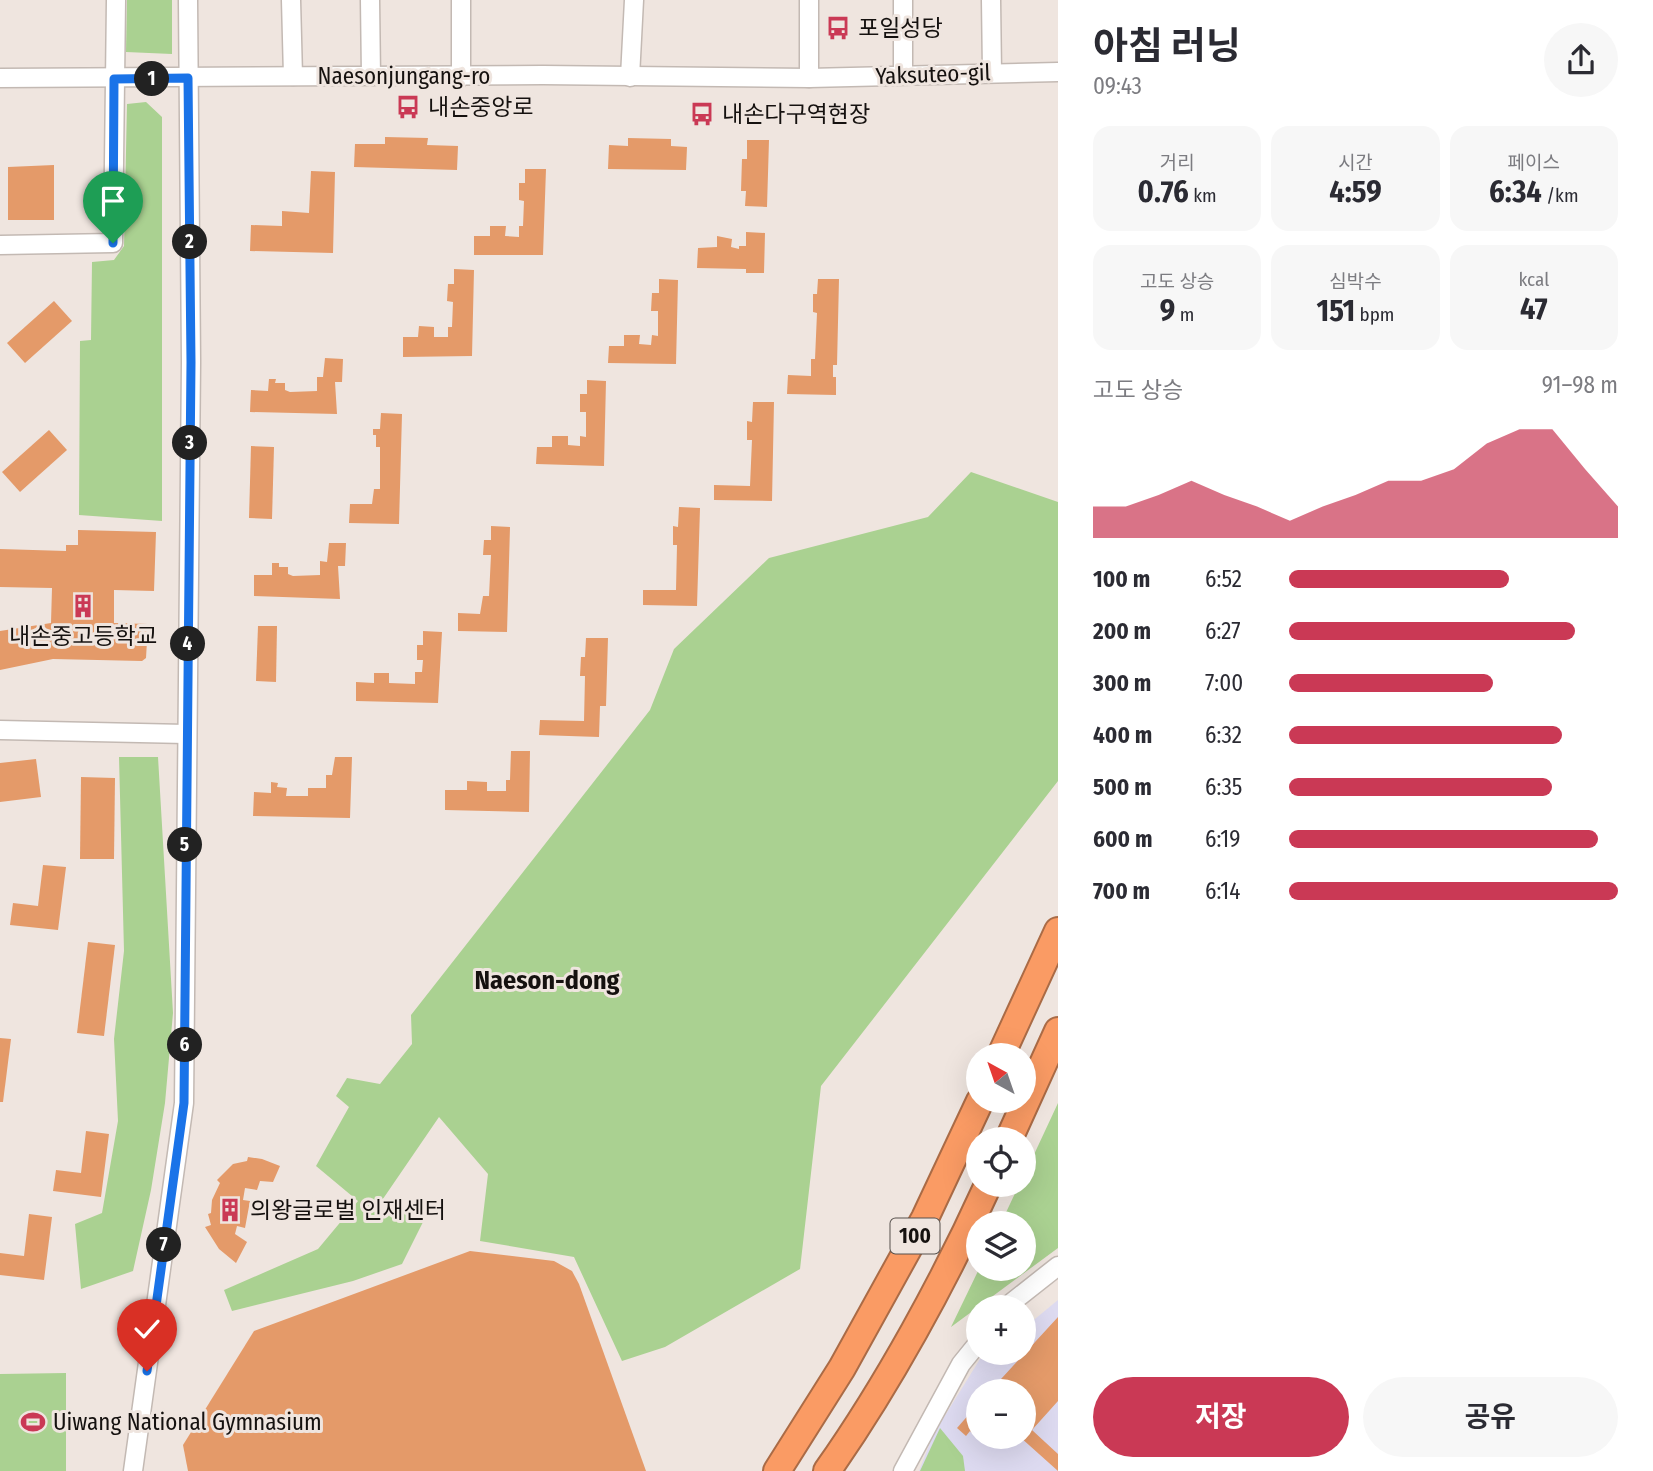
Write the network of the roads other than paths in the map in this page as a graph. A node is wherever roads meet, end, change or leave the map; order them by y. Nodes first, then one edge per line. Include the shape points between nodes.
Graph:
1 (116, 0) edge
2 (188, 0) edge
3 (291, 0) edge
4 (370, 0) edge
5 (461, 0) edge
6 (634, 0) edge
7 (809, 0) edge
8 (903, 0) edge
9 (991, 0) edge
10 (992, 72) junction
11 (1058, 72) edge
12 (903, 75) junction
13 (293, 76) junction
14 (371, 76) junction
15 (461, 77) junction
16 (630, 77) junction
17 (0, 78) edge
18 (188, 78) junction
19 (808, 78) junction
20 (114, 79) junction
21 (0, 245) edge
22 (0, 730) edge
23 (186, 734) junction
24 (1058, 931) edge
25 (1058, 1031) edge
26 (1007, 1043) edge
27 (973, 1113) edge
28 (1014, 1127) edge
29 (982, 1197) edge
30 (1058, 1266) edge
31 (1021, 1295) edge
32 (966, 1358) edge
33 (133, 1471) edge
34 (777, 1471) edge
35 (827, 1471) edge
36 (903, 1471) edge

1 - 20 street
2 - 18 street
3 - 13 street
4 - 14 street
5 - 15 street
6 - 16 street
7 - 19 street
8 - 12 street
9 - 10 street
10 - 11 street, Yaksuteo-gil
10 - 12 street, Yaksuteo-gil
12 - 19 street, Yaksuteo-gil
13 - 14 street, Naesonjungang-ro
13 - 18 street, Naesonjungang-ro
14 - 15 street, Naesonjungang-ro
15 - 16 street, Naesonjungang-ro
16 - 19 street, Naesonjungang-ro
17 - 20 street, Naesonjungang-ro
18 - 20 street, Naesonjungang-ro
18 - 23 street via 191,362
20 - 21 street via 113,243
22 - 23 street
23 - 33 street via 184,1103
24 - 26 highway
25 - 28 highway
27 - 34 highway, 100 via 925,1218 842,1368
29 - 35 highway, 100 via 881,1386
30 - 31 street
32 - 36 street

